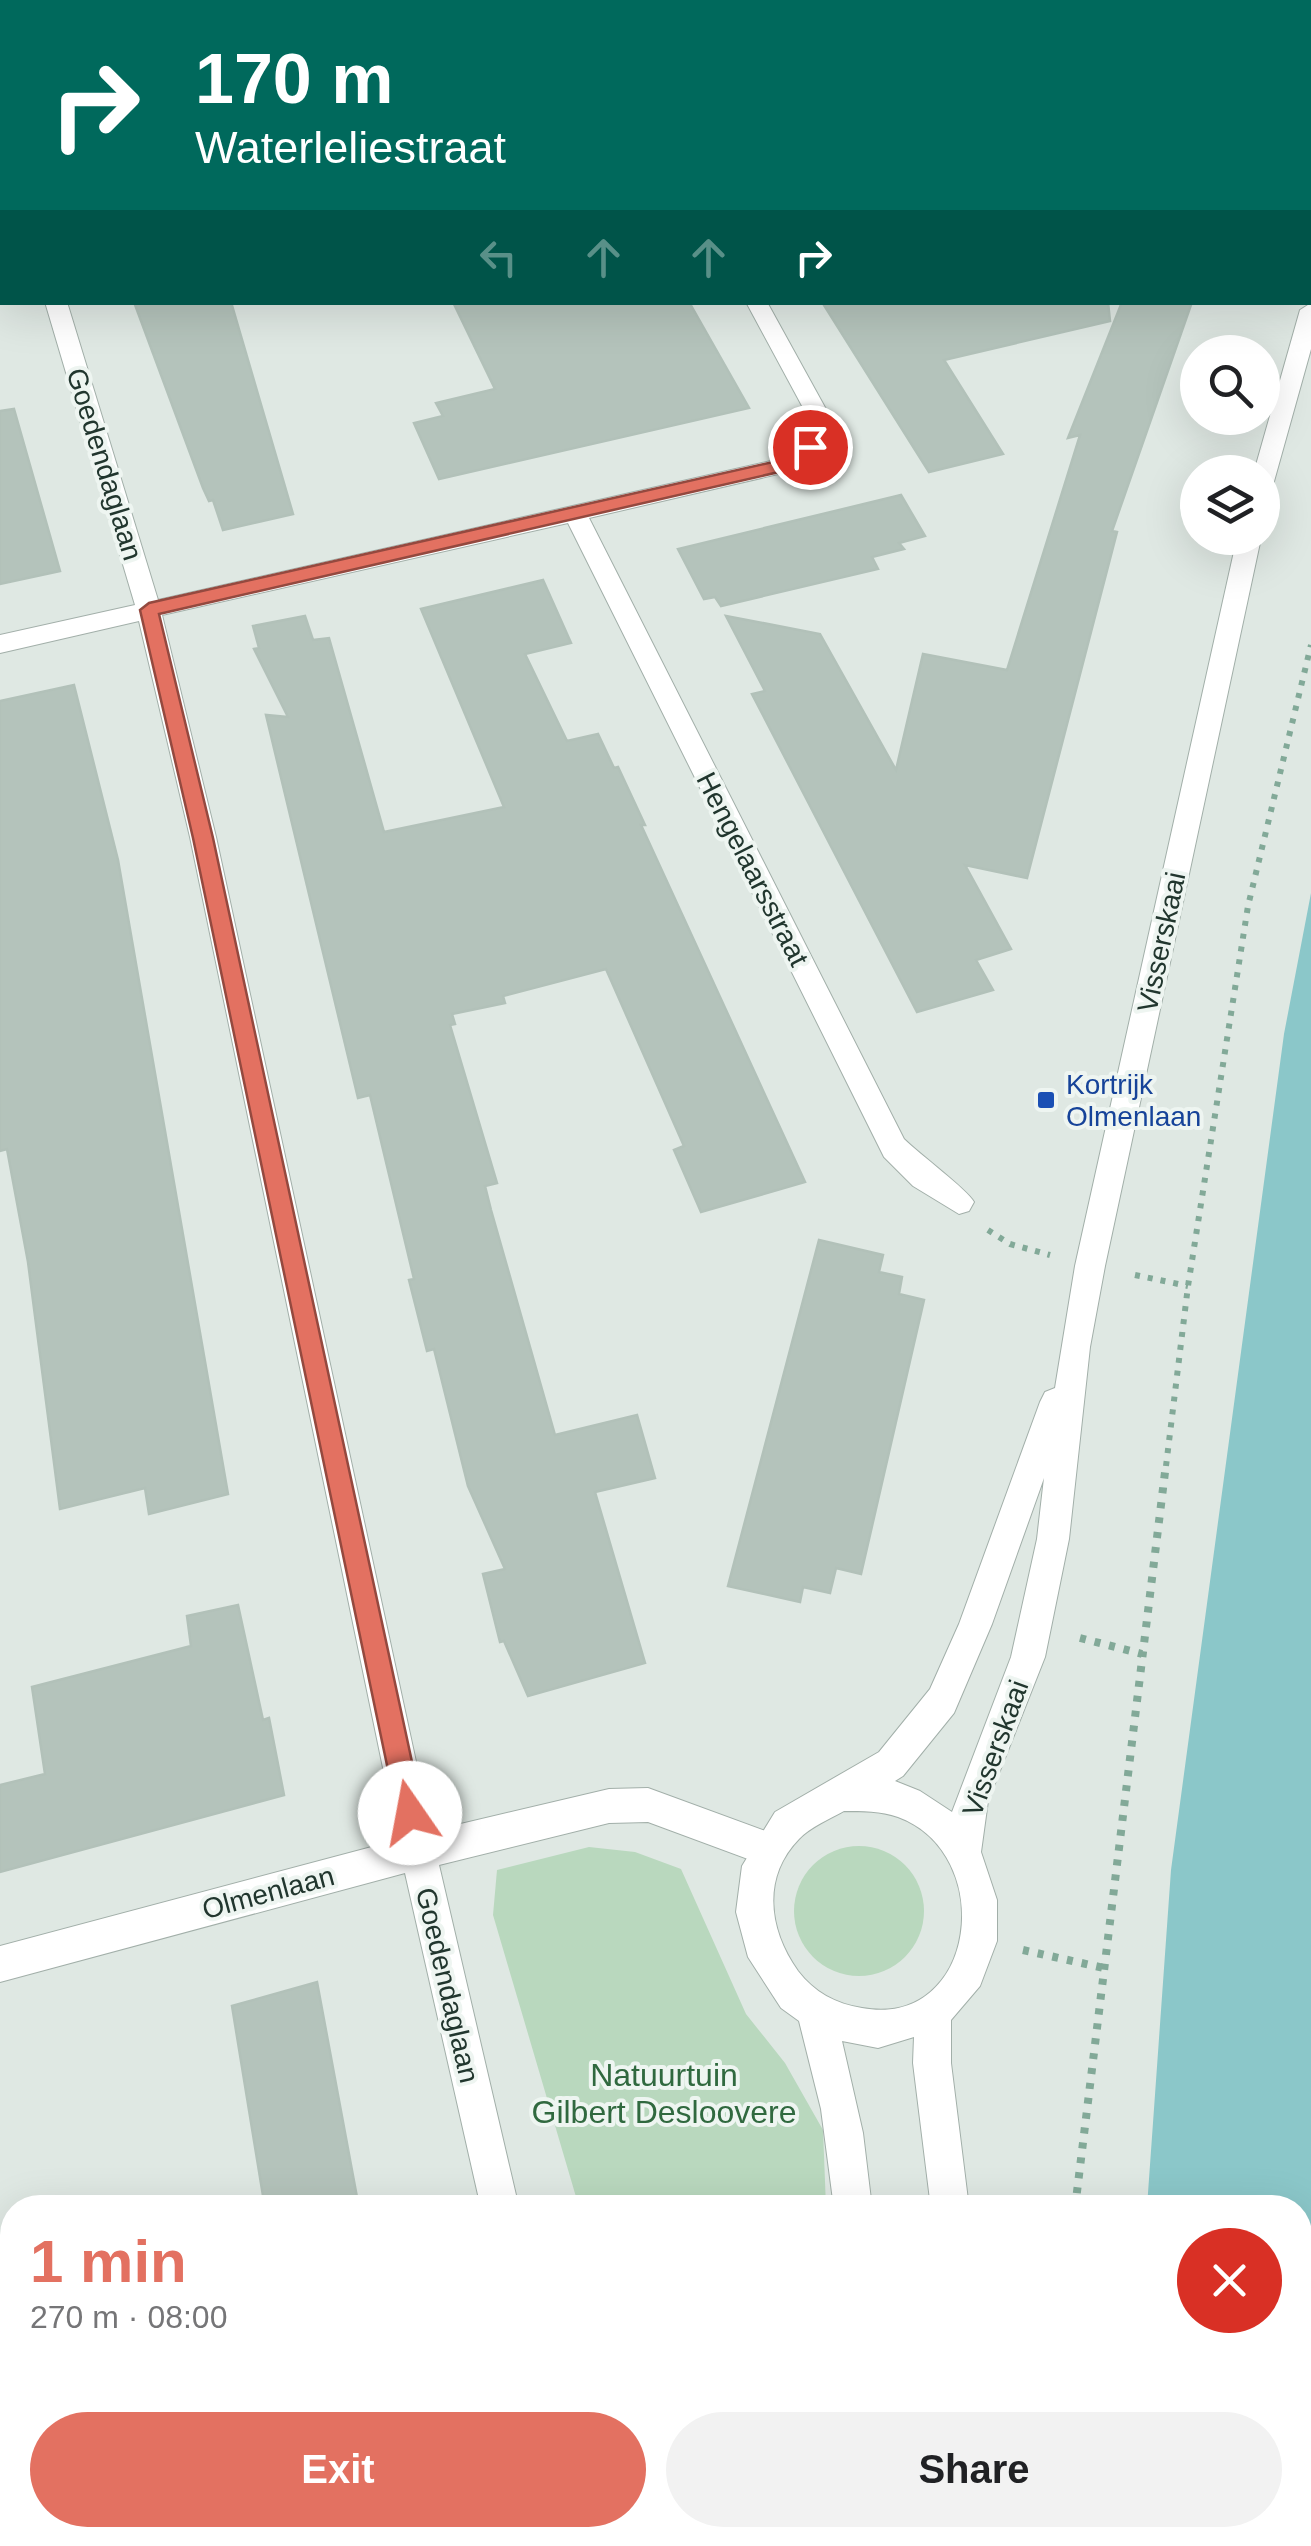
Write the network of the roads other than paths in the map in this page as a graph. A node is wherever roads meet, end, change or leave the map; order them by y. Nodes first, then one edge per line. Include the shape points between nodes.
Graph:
1 (57, 305) edge
2 (758, 305) edge
3 (1311, 310) edge
4 (1270, 455) edge
5 (575, 514) junction
6 (1245, 555) edge
7 (149, 610) junction
8 (0, 644) edge
9 (959, 1202) dead end
10 (1076, 1348) junction
11 (841, 1794) junction
12 (767, 1848) junction
13 (418, 1852) junction
14 (963, 1852) junction
15 (0, 1964) edge
16 (815, 2012) junction
17 (933, 2012) junction
18 (497, 2195) edge
19 (852, 2195) edge
20 (948, 2195) edge

1 - 7 street, Goedendaglaan
2 - 5 street via 827,431 792,464
3 - 4 street
5 - 7 street
5 - 9 street, Hengelaarsstraat via 894,1148
6 - 10 street, Visserskaai
7 - 8 street
7 - 13 street, Goedendaglaan
10 - 11 street, Visserskaai via 942,1700 892,1764
10 - 14 street, Visserskaai via 1052,1538 1028,1657 971,1800
11 - 12 street via 786,1823
11 - 14 street via 876,1794 910,1804 940,1824
12 - 13 street, Olmenlaan via 648,1805 608,1806
12 - 16 street via 754,1883 754,1920 764,1956 785,1988
13 - 15 street, Olmenlaan
13 - 18 street, Goedendaglaan
14 - 17 street via 982,1915 979,1941 965,1978
16 - 17 street via 848,2026 882,2029
16 - 19 street via 846,2129
17 - 20 street via 932,2064

